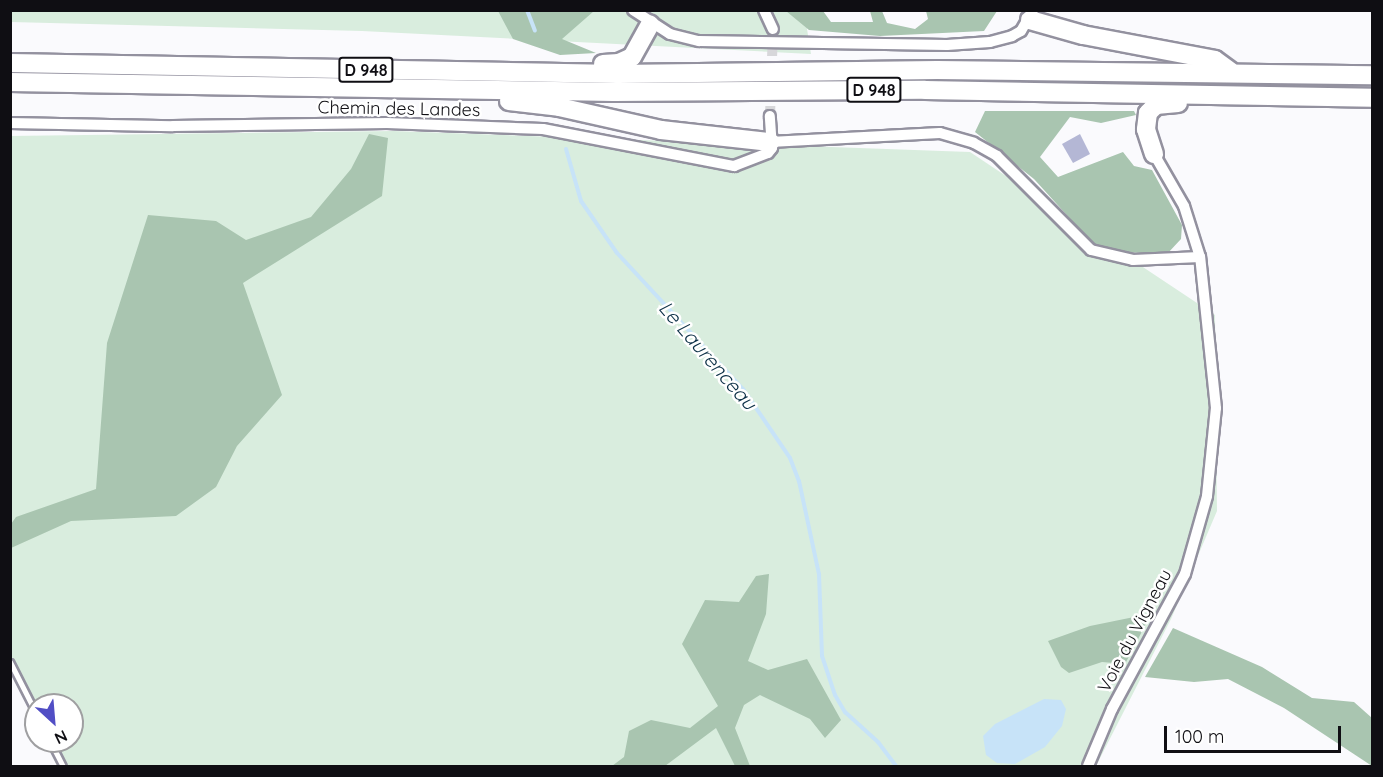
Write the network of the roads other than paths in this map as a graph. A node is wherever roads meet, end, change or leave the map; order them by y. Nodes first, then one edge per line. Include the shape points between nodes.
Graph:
1 (633, 10) edge
2 (764, 10) edge
3 (1031, 15) edge
4 (650, 25) junction
5 (772, 29) tunnel mouth
6 (10, 63) edge
7 (1231, 72) junction
8 (537, 73) junction
9 (1372, 75) edge
10 (10, 82) edge
11 (477, 90) junction
12 (1272, 95) junction
13 (1372, 98) edge
14 (770, 116) tunnel mouth
15 (10, 123) edge
16 (770, 141) junction
17 (1154, 154) joint
18 (1200, 257) junction
19 (10, 662) edge
20 (26, 693) edge
21 (1088, 766) edge

1 - 4 street
2 - 5 street
3 - 4 street via 1022,31 1002,40 947,45 719,43 684,38
3 - 7 highway via 1083,35 1215,60
4 - 8 highway via 626,61 558,65
6 - 8 highway, D 948
7 - 8 highway, D 948
7 - 9 highway, D 948
10 - 11 highway, D 948
11 - 12 highway, D 948
11 - 16 highway via 492,100 558,107 645,127
12 - 13 highway, D 948
12 - 17 highway via 1251,104 1156,105 1148,114 1146,129
14 - 16 street
15 - 16 street, Chemin des Landes via 387,123 543,129 734,166 768,153
16 - 18 street via 940,133 974,143 997,156 1091,250 1133,260
17 - 18 street, Voie du Vigneau via 1184,206
18 - 21 street, Voie du Vigneau via 1216,408 1208,496 1185,574 1112,709
19 - 20 lane

